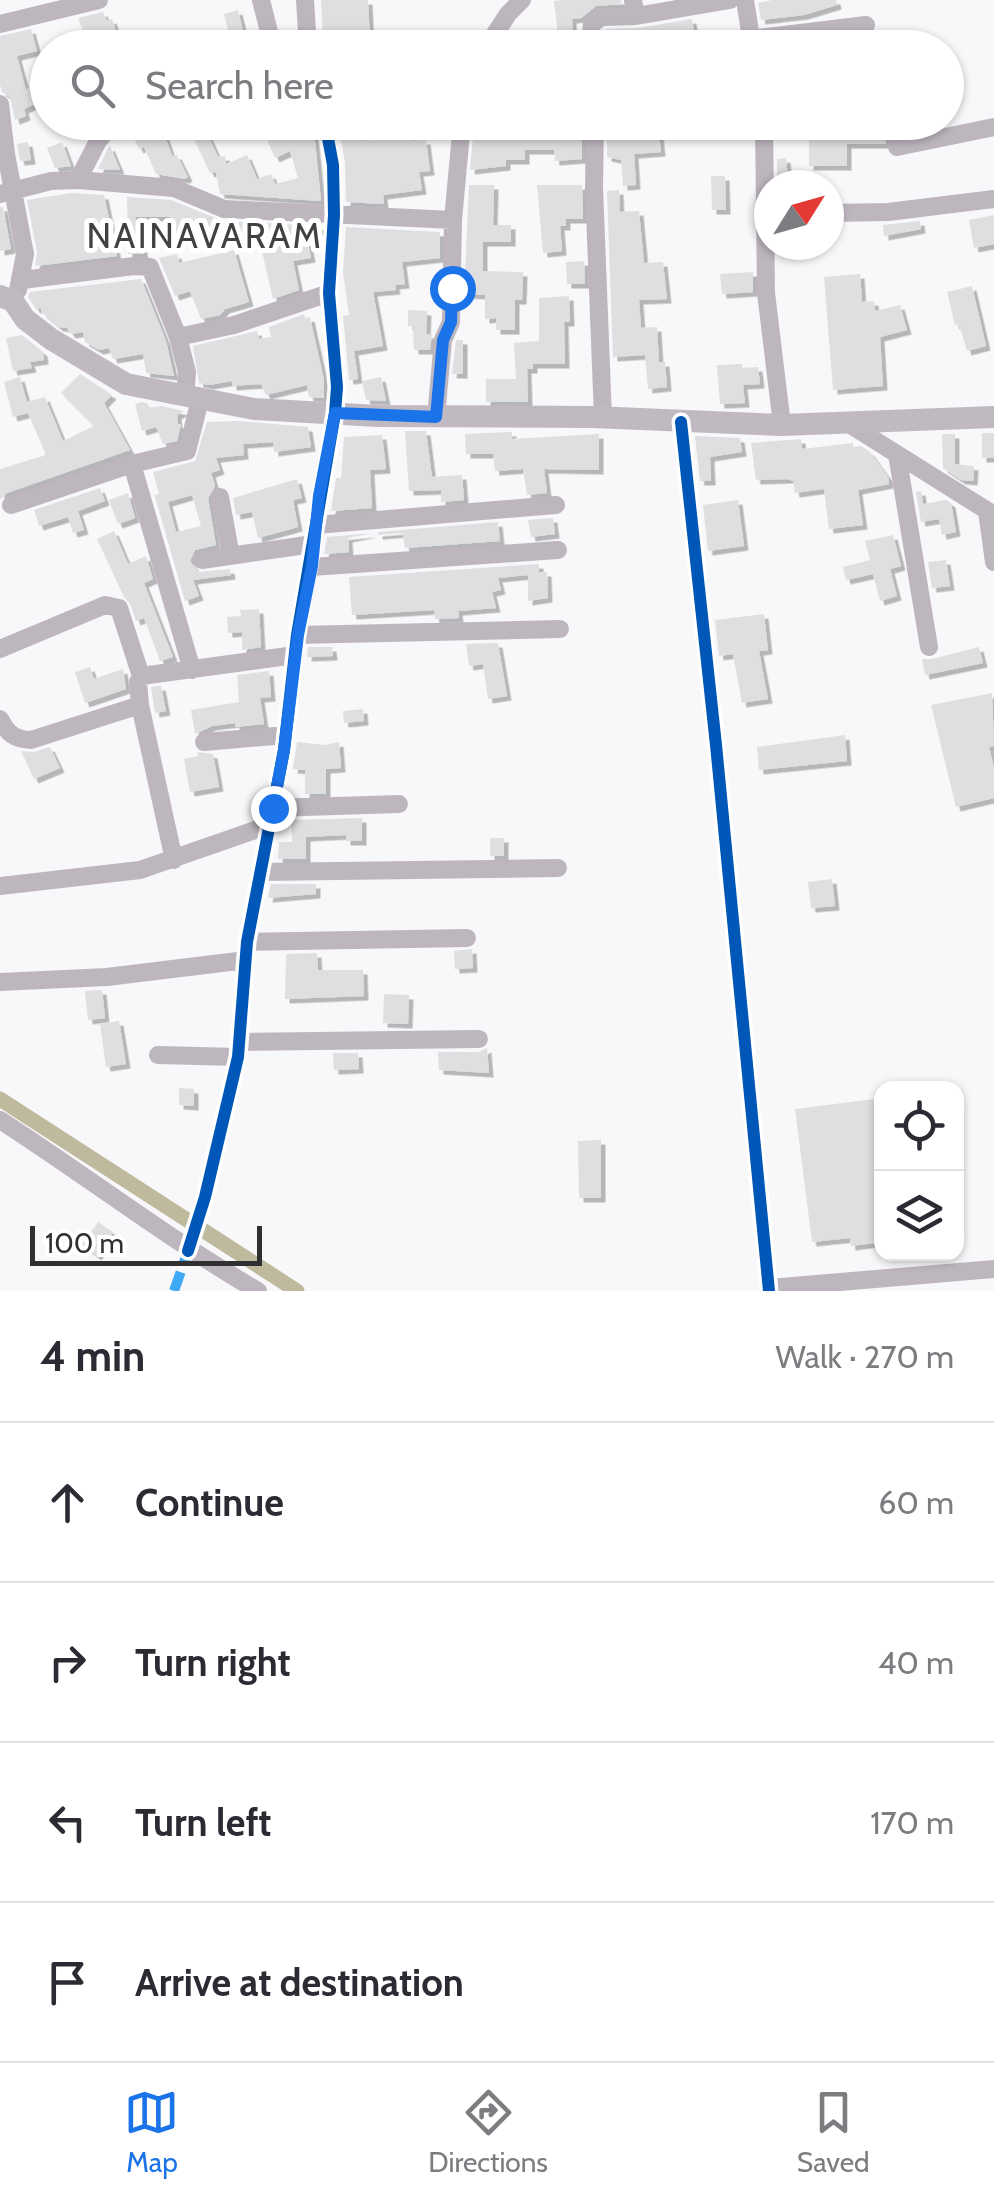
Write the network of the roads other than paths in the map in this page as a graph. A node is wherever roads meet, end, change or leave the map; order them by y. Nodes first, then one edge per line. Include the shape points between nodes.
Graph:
1 (99, 0) edge
2 (261, 0) edge
3 (305, 0) edge
4 (522, 0) edge
5 (730, 0) edge
6 (745, 0) edge
7 (634, 8) edge
8 (0, 24) edge
9 (866, 26) dead end
10 (268, 30) edge
11 (307, 30) edge
12 (498, 30) edge
13 (592, 30) edge
14 (755, 30) edge
15 (837, 30) edge
16 (0, 104) edge
17 (994, 127) edge
18 (964, 133) edge
19 (101, 140) edge
20 (328, 140) edge
21 (460, 140) edge
22 (594, 140) edge
23 (765, 140) edge
24 (931, 140) edge
25 (897, 147) dead end
26 (766, 170) edge
27 (78, 180) junction
28 (7, 192) edge
29 (994, 199) edge
30 (844, 213) edge
31 (334, 216) junction
32 (453, 220) junction
33 (766, 260) edge
34 (12, 292) edge
35 (329, 294) junction
36 (178, 337) junction
37 (193, 398) junction
38 (335, 413) junction
39 (436, 417) junction
40 (603, 418) junction
41 (994, 418) edge
42 (681, 422) junction
43 (782, 424) junction
44 (849, 424) junction
45 (897, 454) junction
46 (132, 464) junction
47 (220, 496) dead end
48 (12, 505) dead end
49 (556, 505) dead end
50 (990, 513) edge
51 (314, 534) junction
52 (558, 550) dead end
53 (231, 556) junction
54 (202, 560) dead end
55 (994, 562) edge
56 (312, 566) junction
57 (560, 629) dead end
58 (298, 635) junction
59 (929, 646) dead end
60 (0, 649) edge
61 (295, 655) junction
62 (192, 670) junction
63 (141, 676) junction
64 (140, 704) junction
65 (0, 719) edge
66 (286, 735) junction
67 (204, 742) dead end
68 (398, 804) dead end
69 (271, 816) junction
70 (174, 860) junction
71 (558, 868) dead end
72 (261, 872) junction
73 (0, 886) edge
74 (466, 938) dead end
75 (246, 951) junction
76 (0, 982) edge
77 (479, 1039) dead end
78 (239, 1050) junction
79 (158, 1055) dead end
80 (0, 1120) edge
81 (190, 1245) junction
82 (994, 1269) edge
83 (769, 1289) edge
84 (258, 1291) edge

1 - 8 street
2 - 10 street
3 - 11 street
4 - 12 street
5 - 7 street
6 - 14 street
7 - 13 street via 602,17
9 - 15 street
16 - 28 street
17 - 18 street
19 - 27 street
20 - 31 street
21 - 32 street
22 - 40 street
23 - 26 street
24 - 25 street
27 - 28 street
27 - 31 street via 174,188 224,210
28 - 34 street via 26,254
29 - 30 street
31 - 32 street
31 - 35 street
32 - 39 street via 451,322 443,340
33 - 43 street
34 - 36 street via 150,267
34 - 37 main road via 25,319 126,384
35 - 36 street
35 - 38 street
36 - 37 street
37 - 38 main road
37 - 46 street via 187,451
38 - 39 main road
38 - 51 street
39 - 40 main road
40 - 42 main road
41 - 44 main road
42 - 43 main road
42 - 83 street
43 - 44 main road
44 - 45 street
45 - 50 street
45 - 59 street
46 - 48 street
46 - 62 street
47 - 53 street
49 - 51 street
50 - 55 street
51 - 53 street
51 - 56 street
52 - 56 street
53 - 54 street
56 - 58 street
57 - 58 street
58 - 61 street
60 - 63 street via 106,605 118,608
61 - 62 street
61 - 66 street
62 - 63 street
63 - 64 street
64 - 65 street via 30,740 6,732
64 - 70 street
66 - 67 street
66 - 69 street
68 - 69 street
69 - 70 street
69 - 72 street
70 - 73 street
71 - 72 street
72 - 75 street
74 - 75 street
75 - 76 street via 107,978
75 - 78 street
77 - 78 street
78 - 79 street
78 - 81 street
80 - 81 street
81 - 84 street
82 - 83 street

